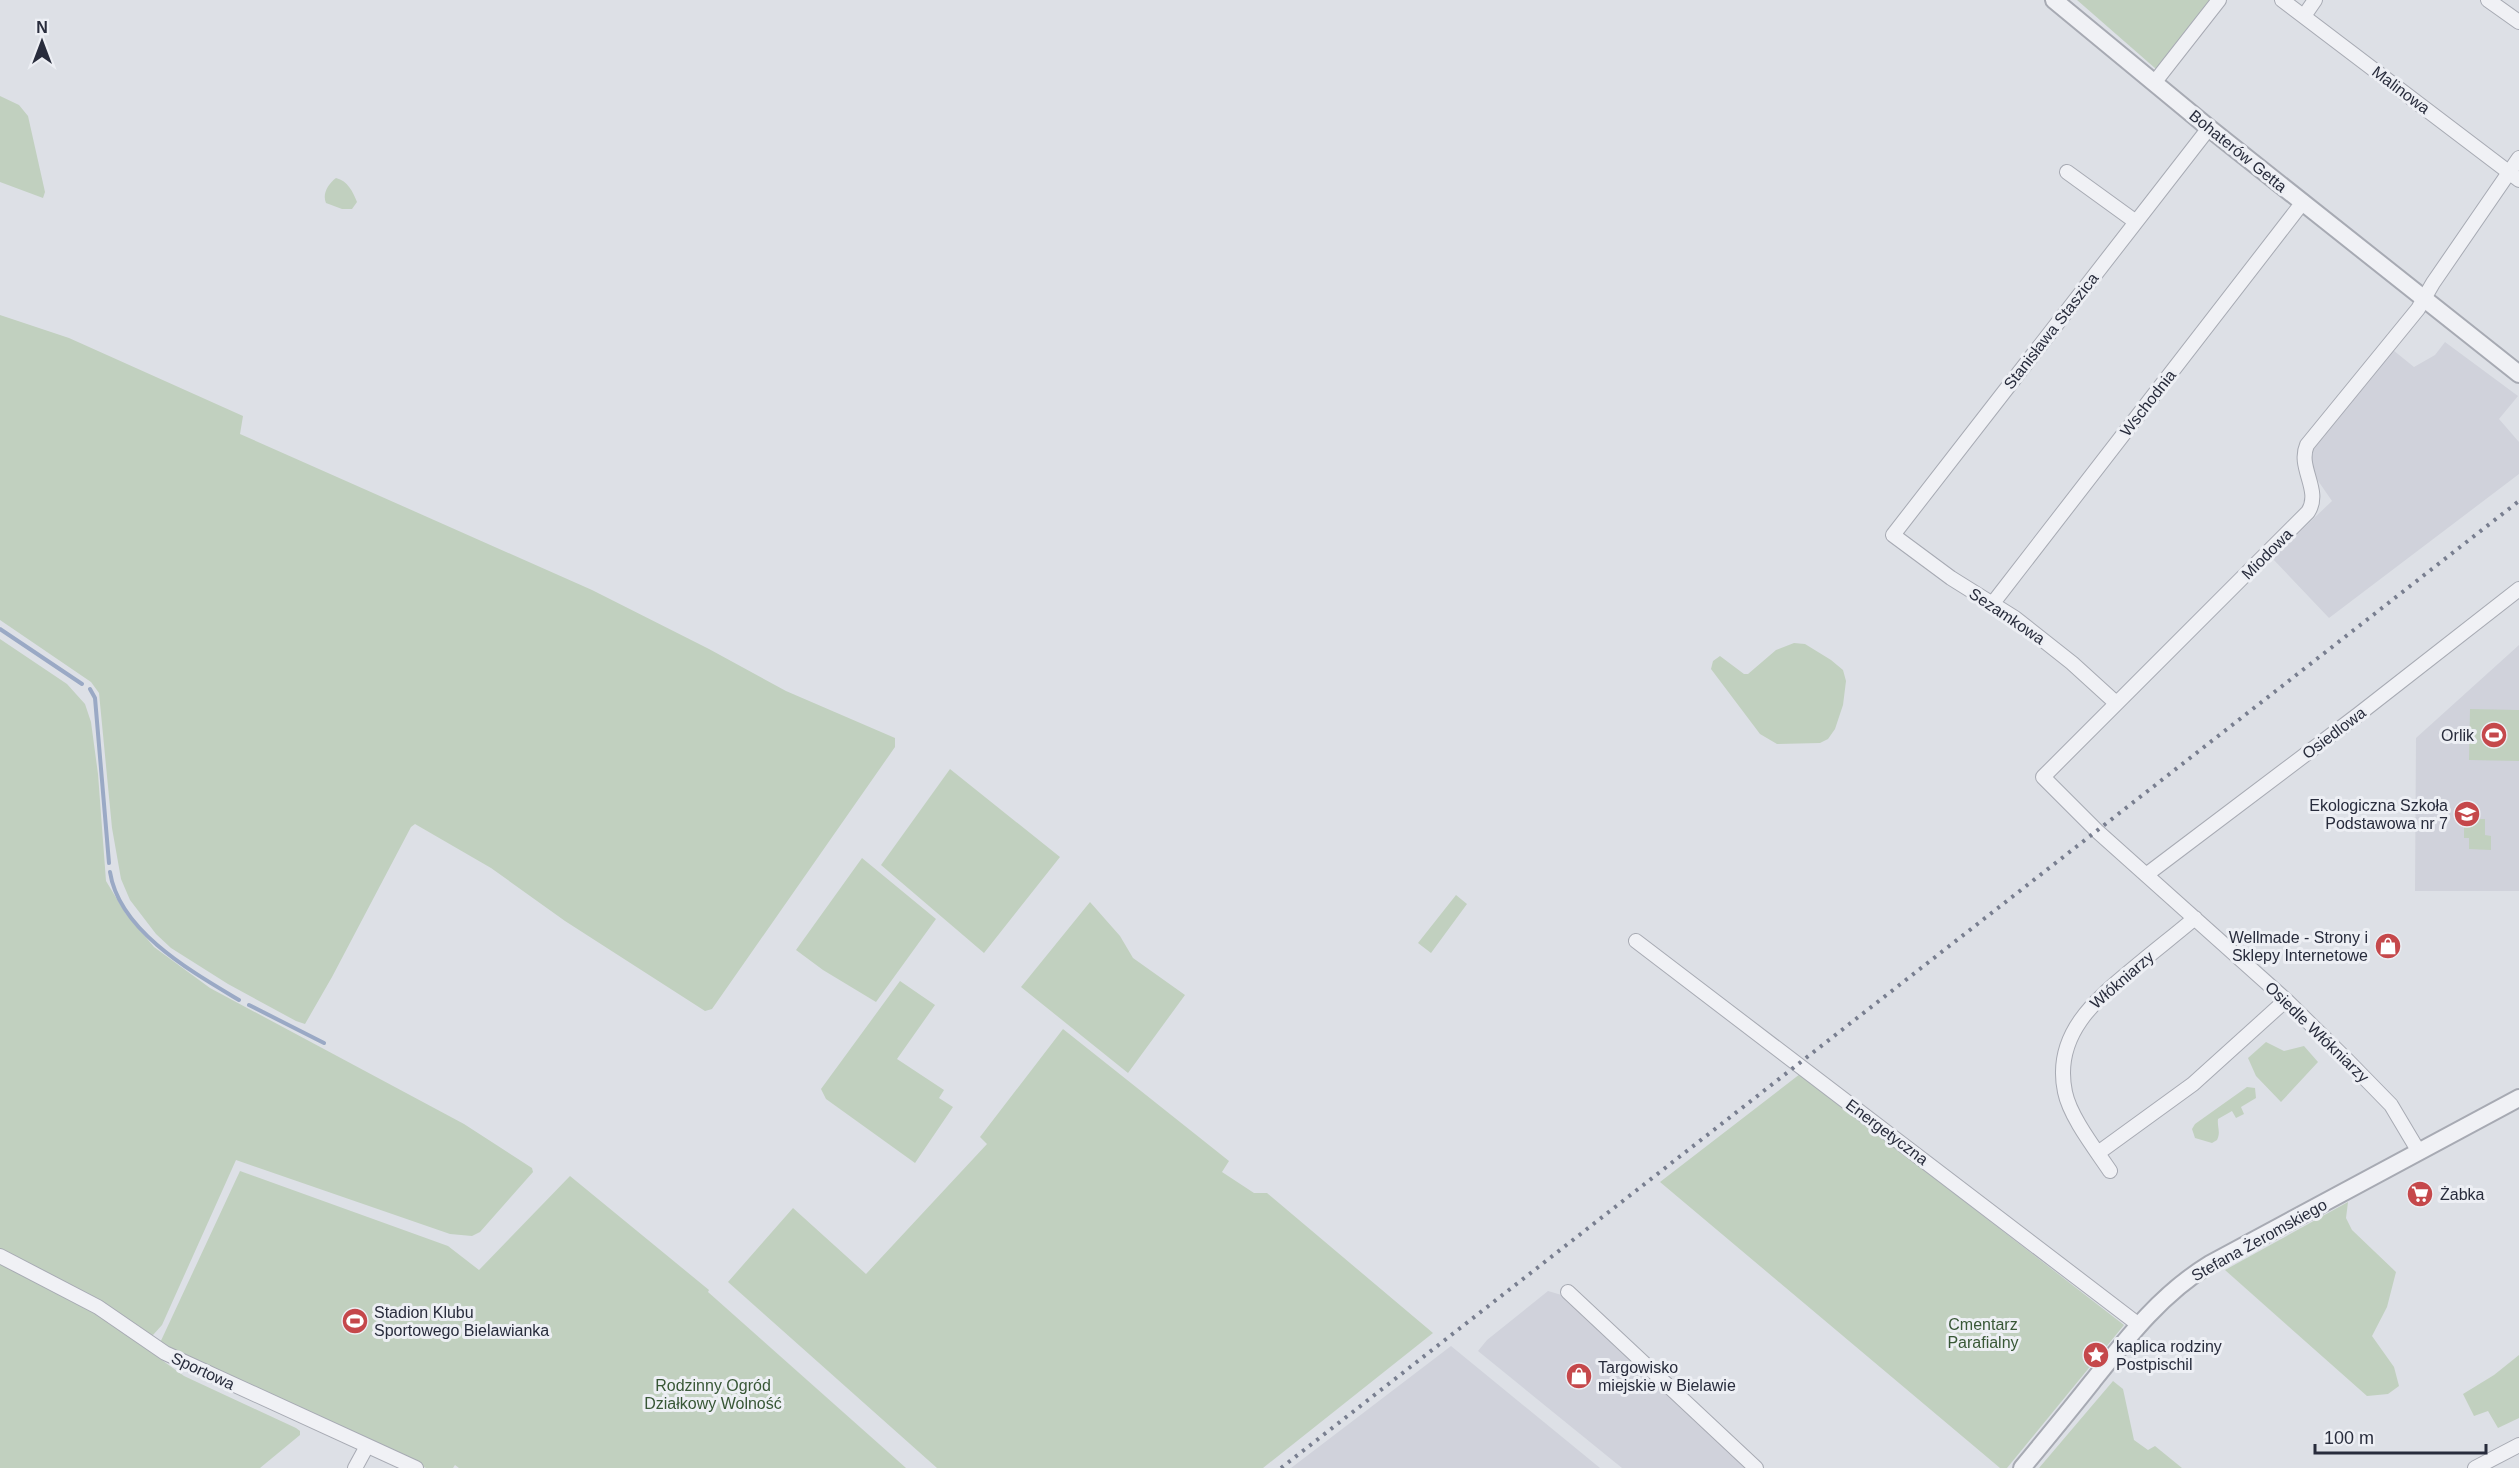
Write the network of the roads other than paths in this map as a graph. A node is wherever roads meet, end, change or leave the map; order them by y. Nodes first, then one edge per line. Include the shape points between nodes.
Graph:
1 (2054, 0) edge
2 (2219, 0) edge
3 (2282, 0) edge
4 (2315, 0) edge
5 (2488, 0) edge
6 (2304, 16) junction
7 (2519, 22) edge
8 (2154, 83) junction
9 (2209, 128) junction
10 (2519, 158) edge
11 (2067, 172) dead end
12 (2515, 176) edge
13 (2302, 202) junction
14 (2136, 222) junction
15 (2425, 298) junction
16 (2519, 374) edge
17 (1893, 535) joint
18 (2519, 589) edge
19 (1993, 603) junction
20 (2116, 704) junction
21 (2043, 777) joint
22 (2146, 875) junction
23 (2195, 918) junction
24 (1636, 941) dead end
25 (2286, 1000) junction
26 (2519, 1098) edge
27 (2419, 1152) junction
28 (2098, 1154) junction
29 (2110, 1171) dead end
30 (0, 1256) edge
31 (1568, 1292) dead end
32 (2139, 1325) junction
33 (2519, 1444) edge
34 (367, 1446) junction
35 (355, 1468) edge
36 (416, 1468) edge
37 (1756, 1468) edge
38 (2022, 1468) edge
39 (2475, 1468) edge

1 - 8 street, Bohaterów Getta
2 - 8 street
3 - 6 street, Malinowa
4 - 6 street
5 - 7 street
6 - 12 street, Malinowa
8 - 9 street, Bohaterów Getta
9 - 13 street, Bohaterów Getta
9 - 14 street, Stanisława Staszica
10 - 12 street
11 - 14 street
12 - 15 street
13 - 15 street, Bohaterów Getta
13 - 19 street, Wschodnia
14 - 17 street, Stanisława Staszica
15 - 16 street, Bohaterów Getta
15 - 20 street, Miodowa via 2307,445 2304,463 2313,495 2308,512
17 - 19 street, Sezamkowa
18 - 22 street, Osiedlowa
19 - 20 street, Sezamkowa via 2049,644
20 - 21 street, Miodowa
21 - 22 street, Osiedle Włókniarzy
22 - 23 street, Osiedle Włókniarzy
23 - 25 street, Osiedle Włókniarzy
23 - 28 street, Włókniarzy via 2094,1002 2069,1038 2064,1056 2065,1093
24 - 32 street, Energetyczna
25 - 27 street, Osiedle Włókniarzy via 2391,1105
25 - 28 street via 2193,1084
26 - 27 street, Stefana Żeromskiego
27 - 32 street, Stefana Żeromskiego via 2210,1264
28 - 29 street, Włókniarzy
30 - 34 street, Sportowa via 98,1307 159,1350
31 - 37 street
32 - 38 street, Stefana Żeromskiego
33 - 39 street
34 - 35 street
34 - 36 street, Sportowa

